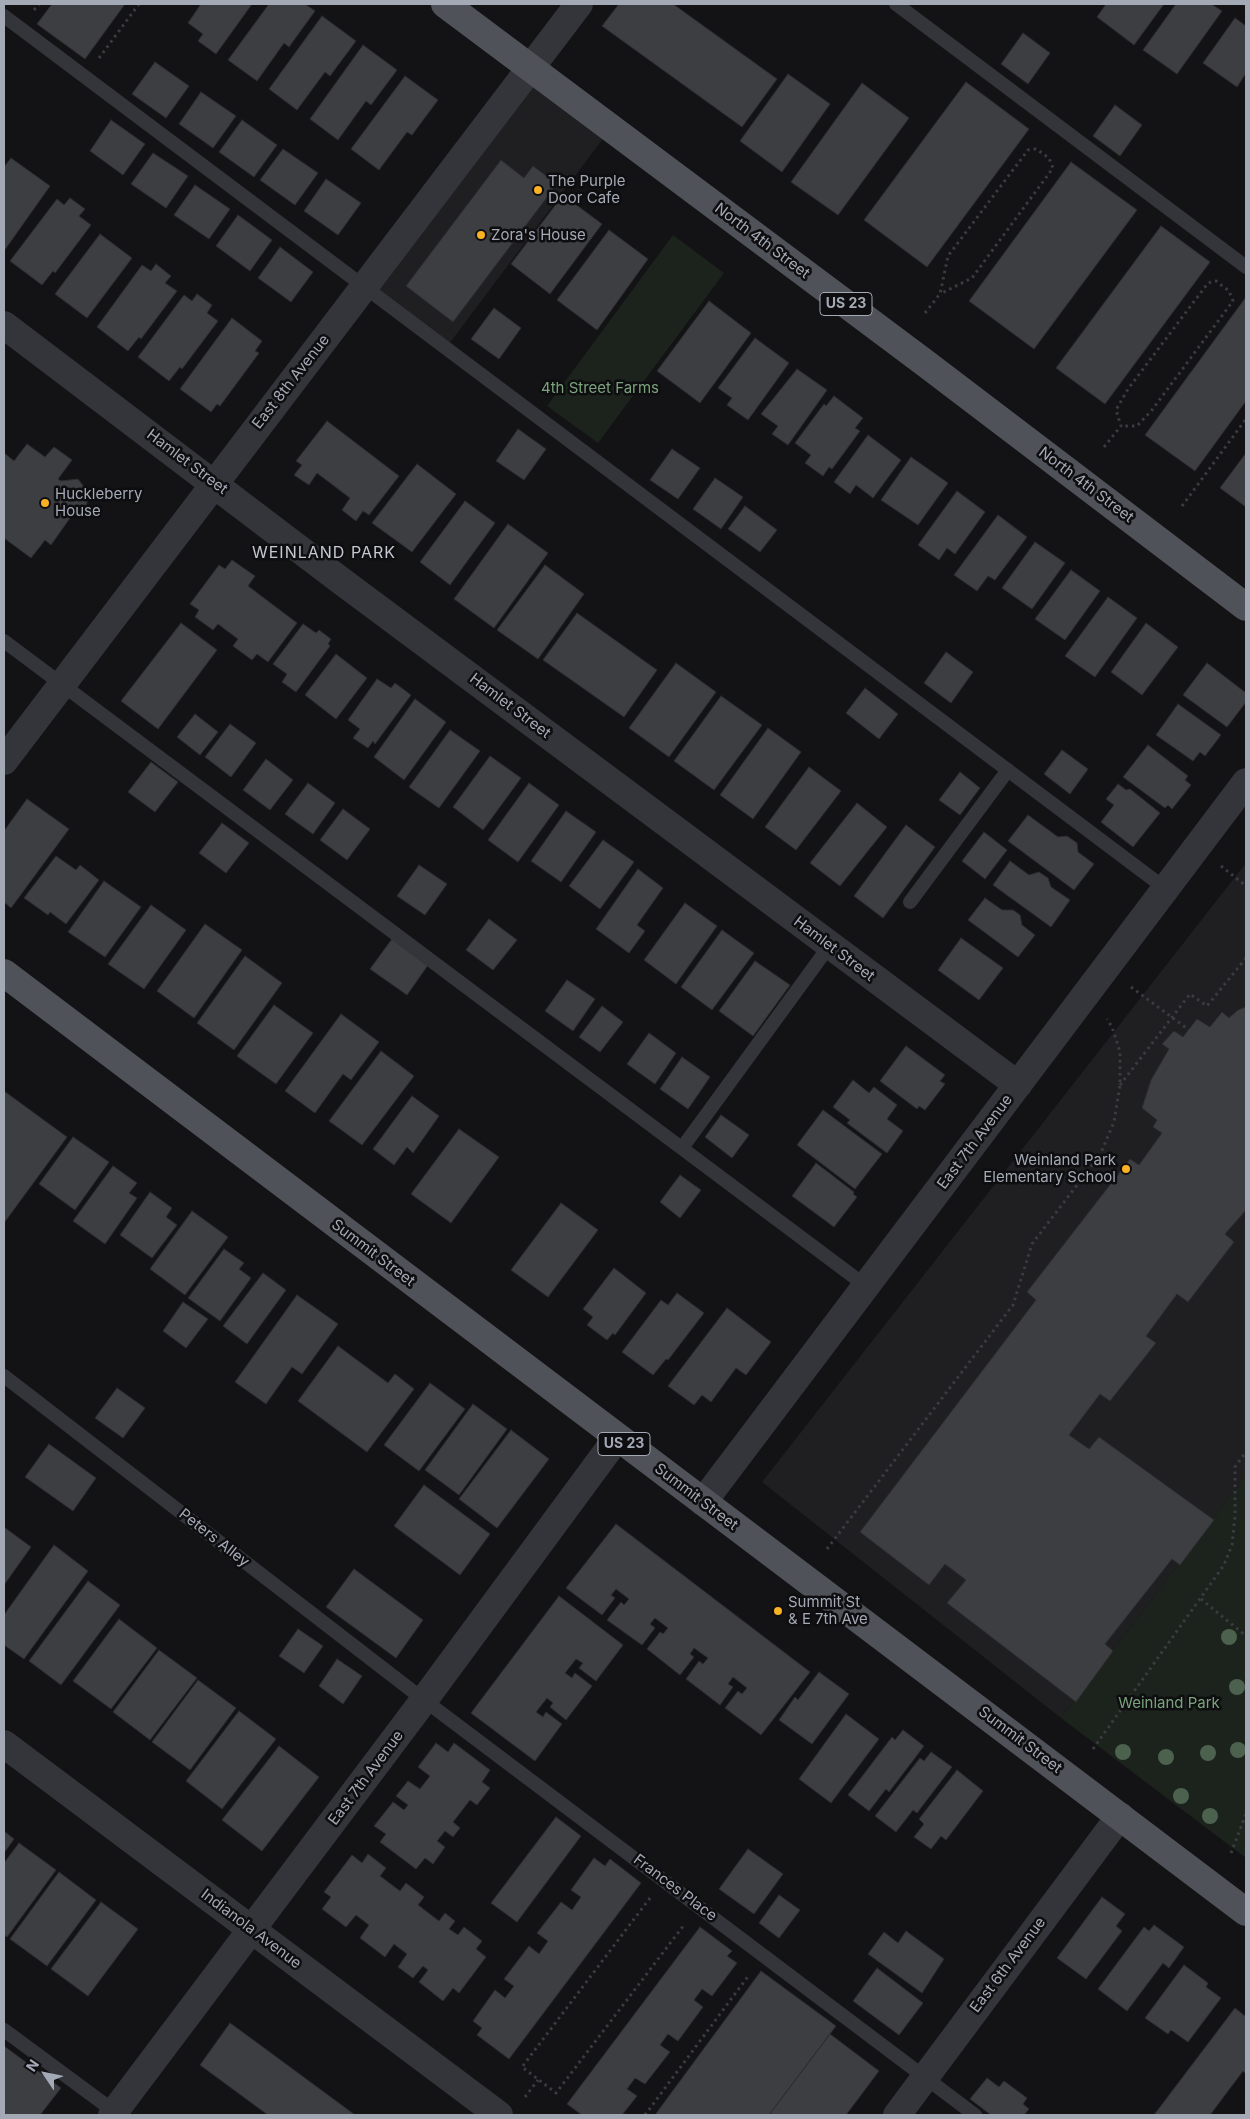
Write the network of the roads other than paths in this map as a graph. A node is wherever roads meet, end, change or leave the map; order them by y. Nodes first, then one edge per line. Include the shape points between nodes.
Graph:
1 (445, 4) edge
2 (579, 4) edge
3 (896, 4) edge
4 (4, 16) edge
5 (530, 68) junction
6 (1246, 267) edge
7 (364, 287) junction
8 (4, 325) edge
9 (214, 483) junction
10 (1246, 607) edge
11 (4, 640) edge
12 (61, 685) junction
13 (4, 761) edge
14 (1008, 770) junction
15 (1246, 782) edge
16 (1166, 889) junction
17 (910, 902) dead end
18 (830, 945) junction
19 (4, 973) edge
20 (1018, 1085) junction
21 (682, 1148) junction
22 (866, 1286) junction
23 (4, 1376) edge
24 (617, 1438) junction
25 (702, 1502) junction
26 (424, 1700) junction
27 (4, 1744) edge
28 (1120, 1816) junction
29 (1246, 1912) edge
30 (251, 1930) junction
31 (4, 2030) edge
32 (926, 2076) junction
33 (113, 2114) edge
34 (498, 2115) edge
35 (897, 2115) edge
36 (975, 2115) edge

1 - 5 main road, North 4th Street / US 23
2 - 5 street, East 8th Avenue
3 - 6 lane
4 - 7 lane
5 - 7 street, East 8th Avenue
5 - 10 main road, North 4th Street / US 23 via 933,368
7 - 9 street, East 8th Avenue
7 - 14 lane
8 - 9 street, Hamlet Street
9 - 12 street, East 8th Avenue
9 - 18 street, Hamlet Street
11 - 12 lane
12 - 13 street, East 8th Avenue
12 - 21 lane
14 - 16 lane
14 - 17 lane
15 - 16 street, East 7th Avenue
16 - 20 street, East 7th Avenue
18 - 20 street, Hamlet Street
18 - 21 lane
19 - 24 main road, Summit Street / US 23
20 - 22 street, East 7th Avenue
21 - 22 lane
22 - 25 street, East 7th Avenue
23 - 26 lane, Peters Alley
24 - 25 main road, Summit Street / US 23
24 - 26 street, East 7th Avenue
25 - 28 main road, Summit Street / US 23
26 - 30 street, East 7th Avenue
26 - 32 lane, Frances Place
27 - 30 street, Indianola Avenue
28 - 29 main road, Summit Street / US 23
28 - 32 street, East 6th Avenue
30 - 33 street, East 7th Avenue
30 - 34 street, Indianola Avenue
31 - 33 lane
32 - 35 street, East 6th Avenue
32 - 36 lane

